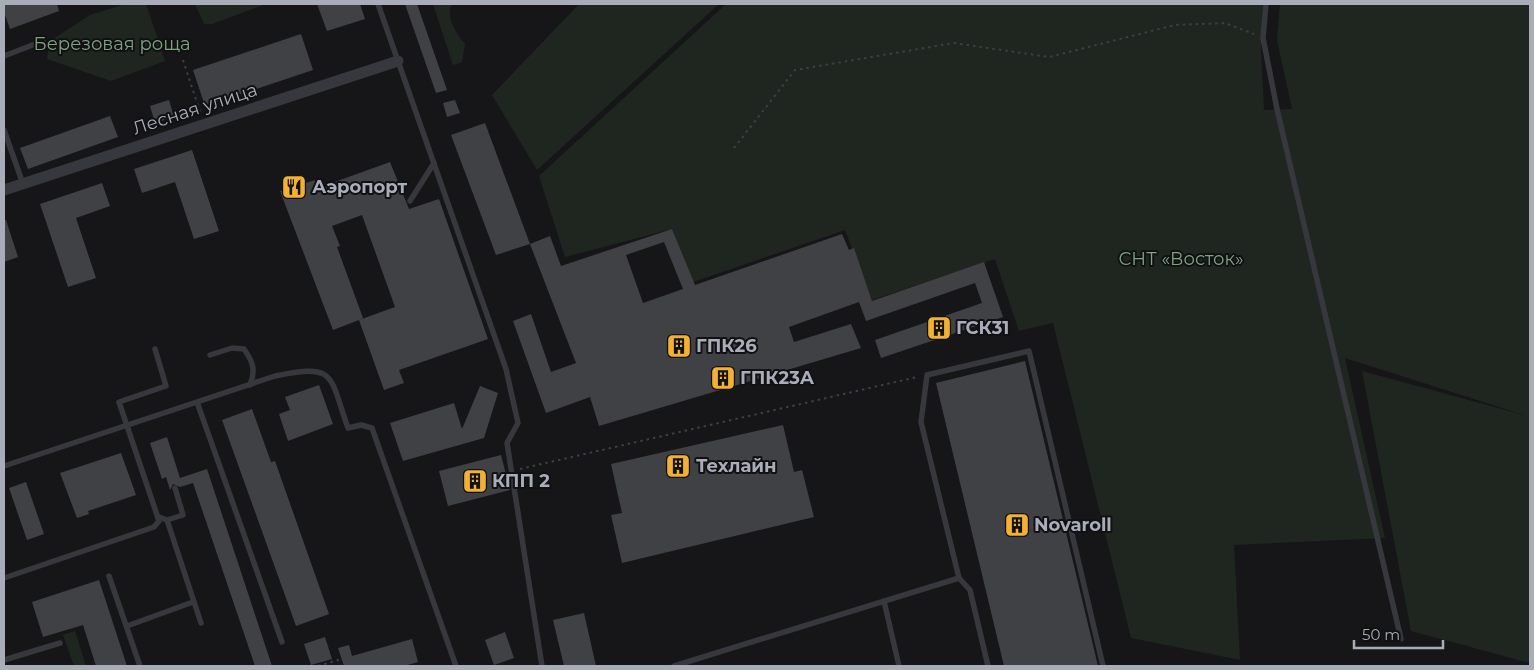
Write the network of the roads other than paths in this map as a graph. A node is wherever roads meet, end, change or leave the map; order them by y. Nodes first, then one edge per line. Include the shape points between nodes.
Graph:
1 (378, 4) edge
2 (1266, 4) edge
3 (42, 41) dead end
4 (4, 56) edge
5 (398, 61) junction
6 (4, 130) edge
7 (434, 163) junction
8 (23, 184) junction
9 (4, 190) edge
10 (410, 201) dead end
11 (155, 349) dead end
12 (210, 355) dead end
13 (250, 384) junction
14 (196, 402) junction
15 (128, 425) junction
16 (4, 466) edge
17 (175, 488) dead end
18 (159, 517) junction
19 (167, 520) junction
20 (109, 576) dead end
21 (4, 578) edge
22 (959, 578) junction
23 (884, 601) junction
24 (193, 602) junction
25 (201, 623) dead end
26 (127, 626) junction
27 (1402, 639) dead end
28 (60, 642) dead end
29 (282, 642) dead end
30 (4, 660) edge
31 (140, 666) edge
32 (456, 666) edge
33 (542, 666) edge
34 (674, 666) edge
35 (899, 666) edge
36 (988, 666) edge
37 (1103, 666) edge

1 - 5 lane
2 - 27 lane via 1263,38 1277,109
3 - 4 lane
5 - 7 lane
5 - 8 street, Лесная улица
6 - 8 lane
7 - 10 lane
7 - 33 lane via 506,369 518,423 506,442
8 - 9 street, Лесная улица
11 - 15 lane via 166,386 119,402
12 - 13 lane via 232,348 244,349 253,361 254,375
13 - 14 lane
13 - 32 lane via 301,370 323,372 330,378 348,428 361,425 372,428
14 - 15 lane
14 - 29 lane
15 - 16 lane
15 - 18 lane
17 - 19 lane via 183,515
18 - 19 lane
18 - 21 lane via 154,527
19 - 24 lane
20 - 26 lane
22 - 23 lane
22 - 36 lane via 970,590
22 - 37 lane via 921,422 927,375 1029,351
23 - 34 lane
23 - 35 lane
24 - 25 lane
24 - 26 lane
26 - 31 lane
28 - 30 lane

